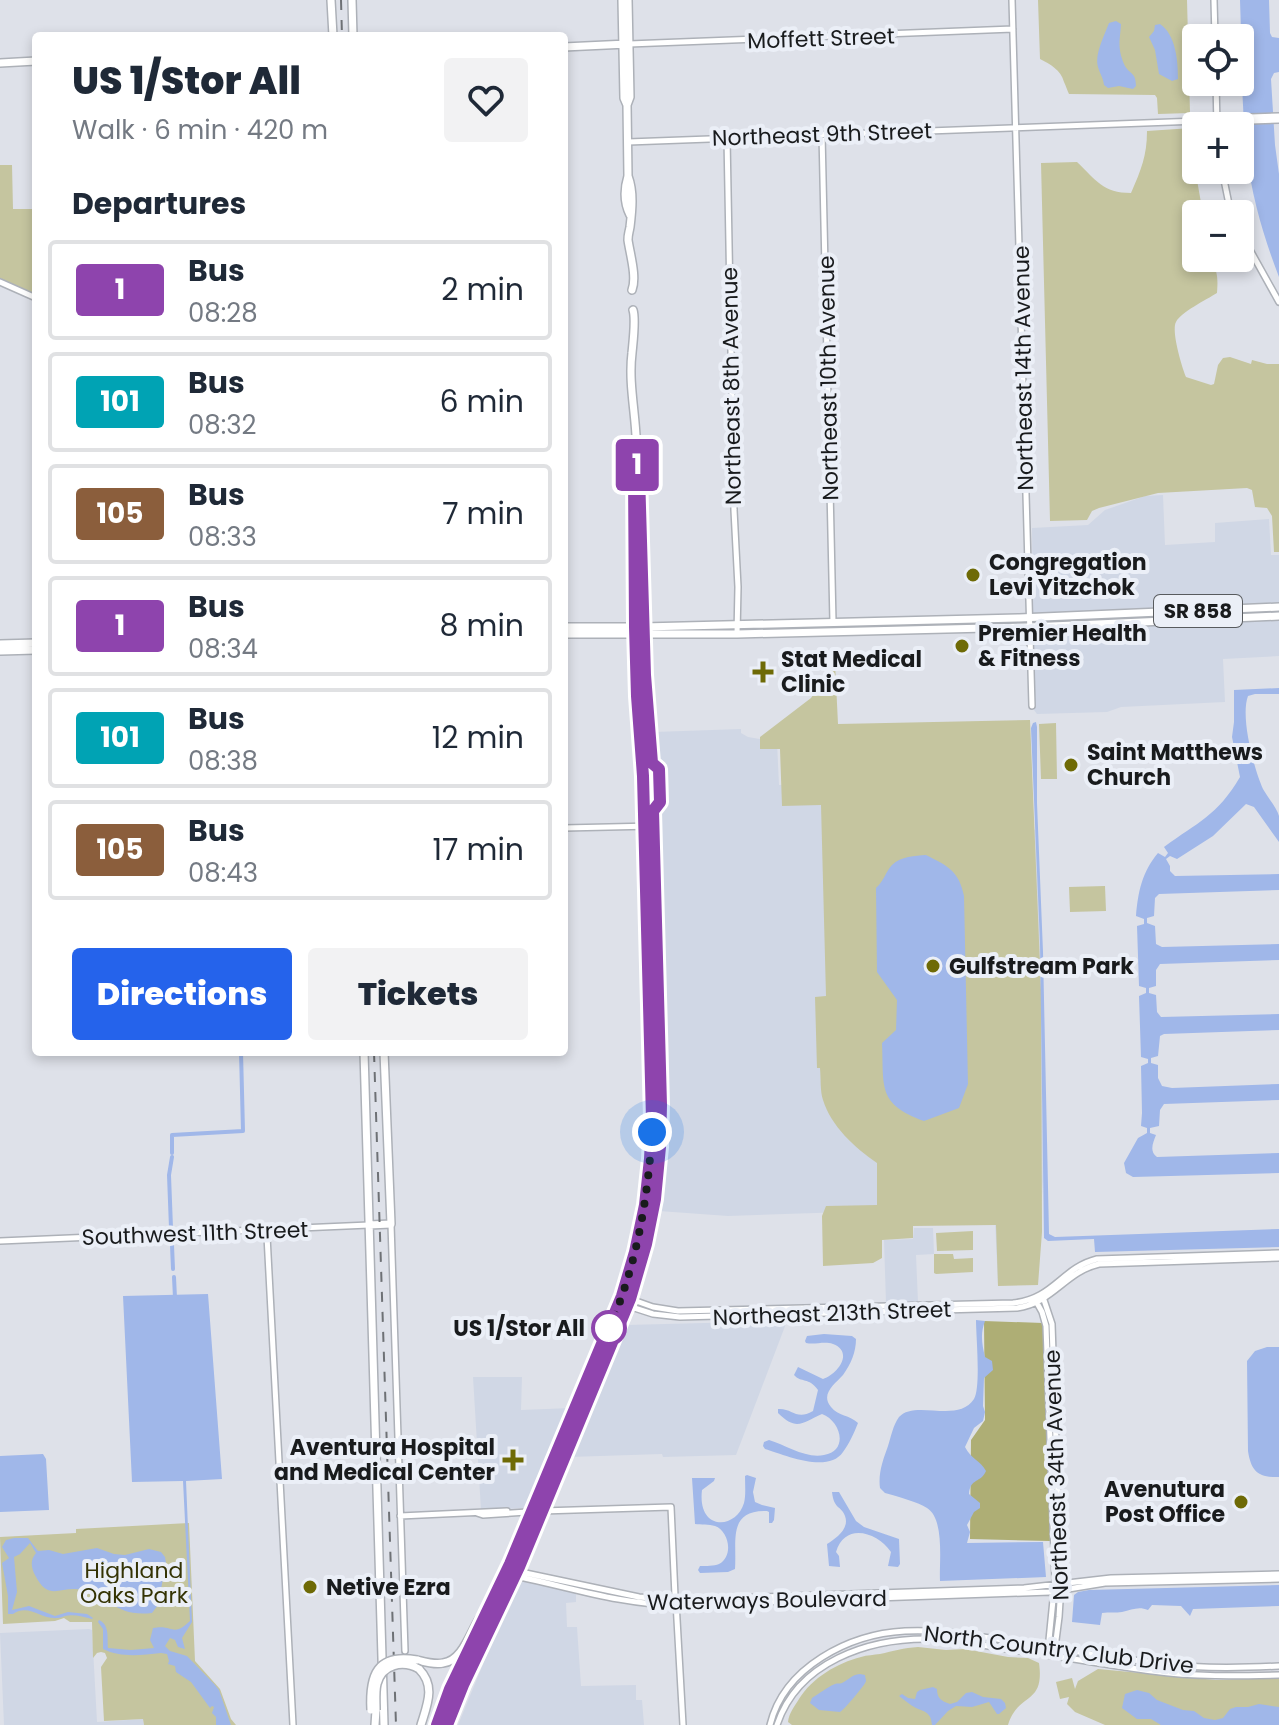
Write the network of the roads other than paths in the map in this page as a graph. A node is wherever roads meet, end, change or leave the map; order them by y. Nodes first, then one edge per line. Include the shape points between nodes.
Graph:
1 (331, 0) edge
2 (352, 0) edge
3 (625, 0) edge
4 (1012, 0) edge
5 (1214, 0) edge
6 (1215, 24) edge
7 (1013, 29) junction
8 (333, 32) edge
9 (353, 32) edge
10 (626, 44) junction
11 (568, 47) edge
12 (32, 61) edge
13 (0, 63) edge
14 (1278, 118) edge
15 (1254, 119) edge
16 (1182, 124) edge
17 (1017, 127) junction
18 (822, 134) junction
19 (727, 138) junction
20 (628, 142) junction
21 (1254, 257) edge
22 (0, 282) edge
23 (32, 296) edge
24 (1279, 302) edge
25 (1279, 607) edge
26 (1124, 614) junction
27 (1279, 616) edge
28 (963, 620) junction
29 (833, 622) junction
30 (1029, 623) junction
31 (1105, 624) junction
32 (568, 627) edge
33 (738, 629) junction
34 (933, 629) junction
35 (639, 631) junction
36 (568, 634) edge
37 (32, 643) edge
38 (0, 644) edge
39 (32, 650) edge
40 (0, 651) edge
41 (1032, 706) dead end
42 (649, 826) junction
43 (568, 828) edge
44 (652, 931) junction
45 (364, 1056) edge
46 (384, 1056) edge
47 (650, 1198) junction
48 (391, 1224) junction
49 (369, 1225) junction
50 (265, 1230) junction
51 (0, 1241) edge
52 (1279, 1255) edge
53 (1041, 1299) junction
54 (624, 1301) junction
55 (578, 1413) junction
56 (532, 1511) junction
57 (542, 1511) junction
58 (400, 1516) junction
59 (512, 1573) junction
60 (1279, 1576) edge
61 (1058, 1588) junction
62 (676, 1600) junction
63 (492, 1602) junction
64 (1052, 1647) junction
65 (405, 1651) dead end
66 (1051, 1655) junction
67 (463, 1661) junction
68 (1279, 1666) edge
69 (1231, 1672) junction
70 (1279, 1675) edge
71 (463, 1685) junction
72 (373, 1710) junction
73 (293, 1725) edge
74 (374, 1725) edge
75 (384, 1725) edge
76 (421, 1725) edge
77 (437, 1725) edge
78 (447, 1725) edge
79 (683, 1725) edge
80 (770, 1725) edge
81 (777, 1725) edge

1 - 8 main road
2 - 9 main road
3 - 10 main road
4 - 7 street, Northeast 14th Avenue
5 - 6 street
7 - 10 street, Moffett Street
7 - 17 street, Northeast 14th Avenue
10 - 11 main road
10 - 20 main road
12 - 13 main road
14 - 15 street, Northeast 9th Street
16 - 17 street, Northeast 9th Street
17 - 18 street, Northeast 9th Street
17 - 30 street, Northeast 14th Avenue
18 - 19 street, Northeast 9th Street
18 - 29 street, Northeast 10th Avenue
19 - 20 street, Northeast 9th Street
19 - 33 street, Northeast 8th Avenue
20 - 35 main road
21 - 24 street
22 - 23 street
25 - 26 main road, SR 858
26 - 30 main road, SR 858
26 - 31 main road
27 - 31 main road, SR 858
28 - 29 main road, SR 858
28 - 30 main road, SR 858
28 - 34 main road
29 - 33 main road, SR 858
30 - 31 main road, SR 858
30 - 34 main road, SR 858
30 - 41 street, Northeast 14th Avenue
32 - 35 main road, SR 858
33 - 34 main road, SR 858
33 - 35 main road, SR 858
35 - 36 main road, SR 858
35 - 42 main road via 637,696
37 - 38 main road
39 - 40 main road
42 - 43 street
42 - 44 main road
42 - 44 main road via 647,912
44 - 47 main road
44 - 47 main road via 657,950 661,1110 659,1159
45 - 49 main road
46 - 48 main road
47 - 54 main road
48 - 49 main road, Southwest 11th Street
48 - 58 street
49 - 50 street, Southwest 11th Street
49 - 75 main road
50 - 51 street, Southwest 11th Street
50 - 73 street
52 - 53 street via 1097,1259 1075,1267
53 - 54 street, Northeast 213th Street via 678,1311
53 - 61 street, Northeast 34th Avenue via 1052,1324
54 - 55 main road
54 - 55 main road
55 - 56 main road
55 - 57 main road
56 - 57 street
56 - 58 street
56 - 59 main road
57 - 59 main road
57 - 62 street via 670,1507
58 - 65 street
59 - 62 street, Waterways Boulevard via 646,1604
59 - 63 main road
59 - 71 main road
60 - 61 street, Waterways Boulevard via 1111,1578
61 - 62 street, Waterways Boulevard
61 - 64 street, Northeast 34th Avenue
62 - 79 street
63 - 67 main road
63 - 72 main road, bridge via 457,1656 446,1663 406,1658 379,1668 371,1683
64 - 66 street, Northeast 34th Avenue
64 - 69 street, North Country Club Drive
64 - 80 street, North Country Club Drive via 933,1630 882,1634 842,1647 799,1674 781,1697
66 - 69 street, North Country Club Drive via 1157,1672
66 - 81 street, North Country Club Drive via 933,1639 886,1643 821,1667 788,1700
67 - 71 main road
67 - 77 main road
68 - 69 street, North Country Club Drive
69 - 70 street, North Country Club Drive
71 - 78 main road
72 - 74 main road
72 - 76 main road, bridge via 384,1671 403,1664 427,1678 430,1690

